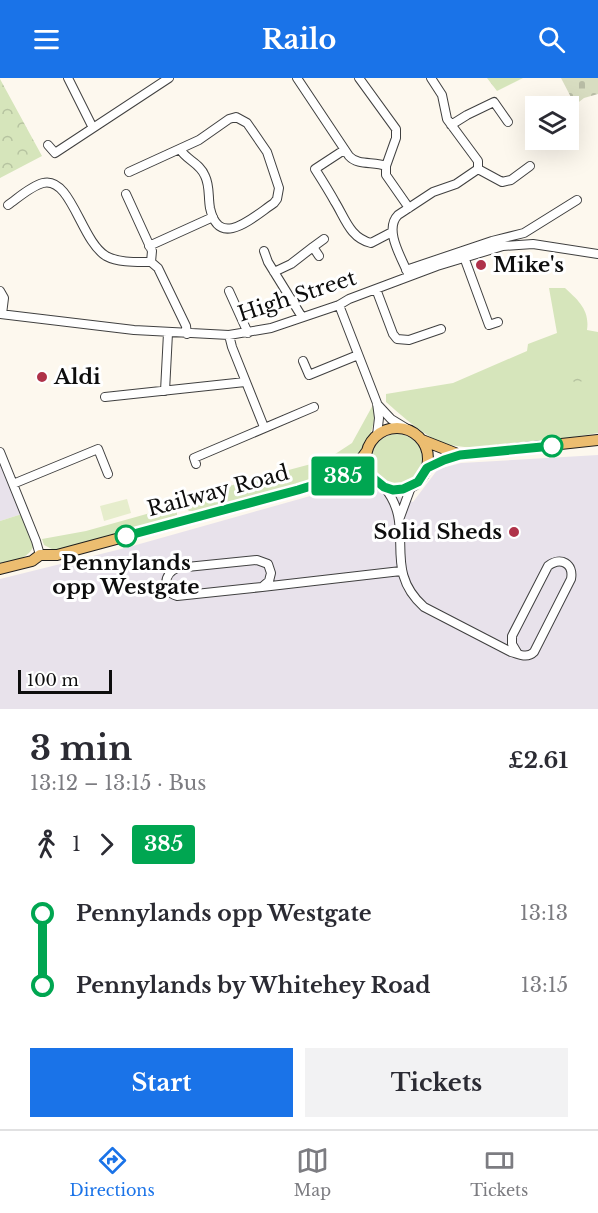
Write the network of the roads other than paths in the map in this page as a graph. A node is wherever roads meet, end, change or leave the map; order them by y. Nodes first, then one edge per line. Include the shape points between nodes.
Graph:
1 (169, 78) edge
2 (297, 78) edge
3 (359, 78) edge
4 (432, 78) edge
5 (71, 79) edge
6 (508, 122) dead end
7 (451, 124) junction
8 (93, 128) junction
9 (48, 145) dead end
10 (180, 149) junction
11 (344, 150) junction
12 (386, 166) junction
13 (531, 168) dead end
14 (478, 169) junction
15 (129, 172) dead end
16 (126, 194) dead end
17 (577, 200) dead end
18 (8, 205) dead end
19 (409, 208) junction
20 (213, 217) junction
21 (392, 232) junction
22 (324, 239) dead end
23 (149, 246) junction
24 (313, 247) junction
25 (264, 251) dead end
26 (598, 254) edge
27 (320, 256) dead end
28 (464, 257) junction
29 (151, 262) junction
30 (274, 272) junction
31 (408, 273) junction
32 (376, 289) junction
33 (0, 291) edge
34 (229, 291) dead end
35 (339, 305) junction
36 (1, 314) edge
37 (302, 317) junction
38 (498, 322) dead end
39 (441, 329) dead end
40 (168, 333) junction
41 (248, 333) junction
42 (187, 334) junction
43 (229, 335) junction
44 (358, 355) junction
45 (303, 361) dead end
46 (245, 382) junction
47 (165, 391) junction
48 (105, 397) dead end
49 (375, 399) junction
50 (312, 419) dead end
51 (264, 427) junction
52 (409, 430) junction
53 (377, 435) junction
54 (422, 440) junction
55 (598, 440) edge
56 (367, 451) junction
57 (0, 452) edge
58 (460, 455) junction
59 (196, 464) dead end
60 (427, 468) junction
61 (108, 474) dead end
62 (343, 476) junction
63 (373, 478) junction
64 (13, 484) junction
65 (384, 487) junction
66 (411, 487) junction
67 (399, 518) junction
68 (40, 555) junction
69 (0, 569) edge
70 (401, 572) junction
71 (271, 573) junction
72 (289, 585) junction
73 (262, 587) junction
74 (512, 636) junction
75 (493, 642) junction
76 (518, 654) junction

1 - 8 street
2 - 11 street
3 - 12 street via 396,129
4 - 7 street
5 - 8 street
6 - 7 street via 494,102
7 - 14 street via 478,161
8 - 9 street via 55,153
10 - 15 street
10 - 20 street via 206,176
10 - 20 street via 236,117 247,123 267,153 279,188 273,204 230,230 222,229
11 - 12 street via 353,160
11 - 21 street via 312,171 353,232 371,243
12 - 19 street via 386,175
13 - 14 street via 502,182
14 - 19 street
16 - 23 street
17 - 31 street via 524,233
18 - 29 street via 39,185 58,184 99,251 113,259
19 - 21 street via 394,220
20 - 23 street
21 - 31 street
22 - 24 street
23 - 29 street
24 - 27 street
24 - 30 street
25 - 30 street
26 - 28 street, High Street via 522,243
28 - 31 street, High Street
28 - 38 street via 489,325
29 - 42 street via 161,272
30 - 37 street
31 - 32 street, High Street
32 - 35 street, High Street
32 - 39 street via 397,339 409,340
33 - 36 street via 4,298
34 - 41 street
35 - 37 street, High Street
35 - 44 street
36 - 40 street, High Street
37 - 41 street, High Street
40 - 42 street, High Street
40 - 47 street
41 - 43 street, High Street
42 - 43 street, High Street
43 - 46 street
44 - 45 street via 309,375
44 - 49 street
46 - 47 street
46 - 51 street
47 - 48 street
49 - 52 street via 390,419
49 - 53 street
50 - 51 street via 311,408
51 - 59 street via 194,458
52 - 53 main road via 392,428
52 - 54 main road
53 - 56 main road
54 - 58 main road
54 - 60 main road via 429,458
55 - 58 main road
56 - 62 main road, Railway Road
56 - 63 main road via 368,470
57 - 64 street
58 - 60 main road
60 - 66 main road
61 - 64 street via 98,449
62 - 63 main road, Railway Road
62 - 68 main road, Railway Road via 57,555
63 - 65 main road
64 - 68 street
65 - 66 main road
65 - 67 street via 393,498
66 - 67 street
67 - 70 street
68 - 69 main road, Railway Road via 32,561
70 - 72 street
70 - 75 street via 410,592 424,607
71 - 72 street via 279,582
71 - 73 street
71 - 73 street via 268,564 261,561 235,562 177,568 168,574 165,583 169,592 177,596
72 - 73 street
74 - 75 street
74 - 76 street
74 - 76 street via 548,566 557,561 567,563 572,579 536,648 528,655
75 - 76 street

